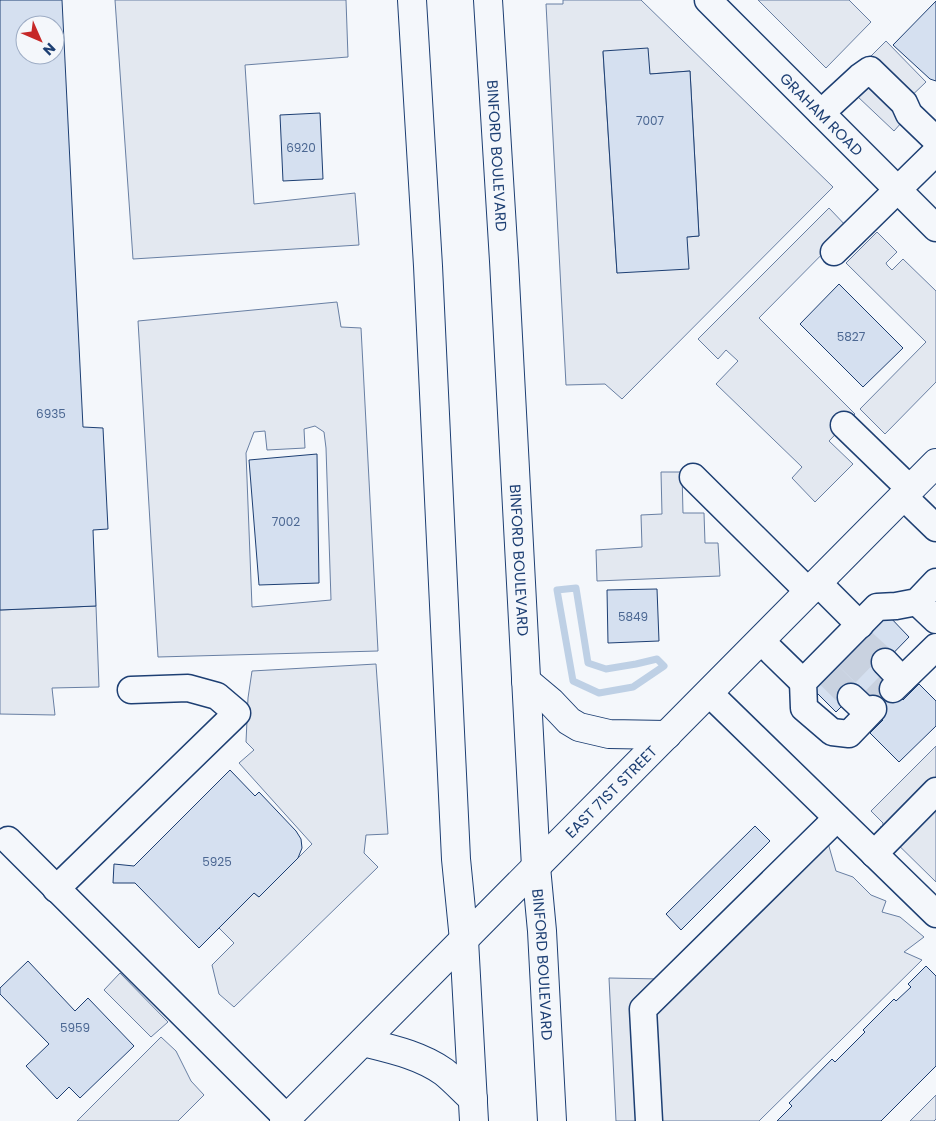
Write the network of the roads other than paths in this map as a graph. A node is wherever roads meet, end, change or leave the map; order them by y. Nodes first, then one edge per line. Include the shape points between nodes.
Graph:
1 (412, 0) edge
2 (708, 0) edge
3 (487, 4) edge
4 (821, 113) junction
5 (936, 140) edge
6 (936, 152) edge
7 (898, 190) junction
8 (936, 228) edge
9 (834, 252) dead end
10 (844, 425) dead end
11 (936, 462) edge
12 (693, 477) dead end
13 (906, 492) junction
14 (936, 528) edge
15 (936, 582) edge
16 (814, 588) junction
17 (917, 602) junction
18 (936, 620) edge
19 (761, 641) junction
20 (936, 647) edge
21 (839, 653) junction
22 (893, 677) dead end
23 (526, 681) junction
24 (131, 690) dead end
25 (709, 693) junction
26 (864, 706) dead end
27 (667, 735) junction
28 (936, 791) edge
29 (837, 818) junction
30 (8, 840) dead end
31 (874, 854) junction
32 (536, 867) junction
33 (56, 889) junction
34 (936, 914) edge
35 (464, 940) junction
36 (363, 1042) junction
37 (473, 1110) edge
38 (286, 1120) edge
39 (552, 1121) edge
40 (649, 1121) edge

1 - 35 main road via 429,276 456,860
2 - 4 street, GRAHAM ROAD
3 - 23 main road, BINFORD BOULEVARD
4 - 5 street via 870,70
4 - 7 street, GRAHAM ROAD
6 - 7 street
7 - 8 street, GRAHAM ROAD
7 - 9 street
10 - 13 street
11 - 13 main road, EAST 71ST STREET
12 - 16 street
13 - 14 street
13 - 16 main road, EAST 71ST STREET
15 - 17 street
16 - 19 main road, EAST 71ST STREET
16 - 21 street
17 - 18 street
17 - 21 street via 878,607
19 - 21 street
19 - 25 main road, EAST 71ST STREET
20 - 22 street
21 - 26 street via 804,708 832,732 849,734
23 - 27 main road via 579,727 609,734
23 - 32 main road, BINFORD BOULEVARD
24 - 33 street via 188,688 217,696 238,713
25 - 27 main road, EAST 71ST STREET
25 - 29 street
27 - 32 main road, EAST 71ST STREET
28 - 31 street
29 - 31 street
29 - 40 street via 643,1009
30 - 33 street
31 - 34 street
32 - 35 main road, EAST 71ST STREET
32 - 39 main road, BINFORD BOULEVARD
33 - 38 street
35 - 36 main road, EAST 71ST STREET
35 - 37 main road
36 - 37 main road via 411,1054 444,1072
36 - 38 main road, EAST 71ST STREET

